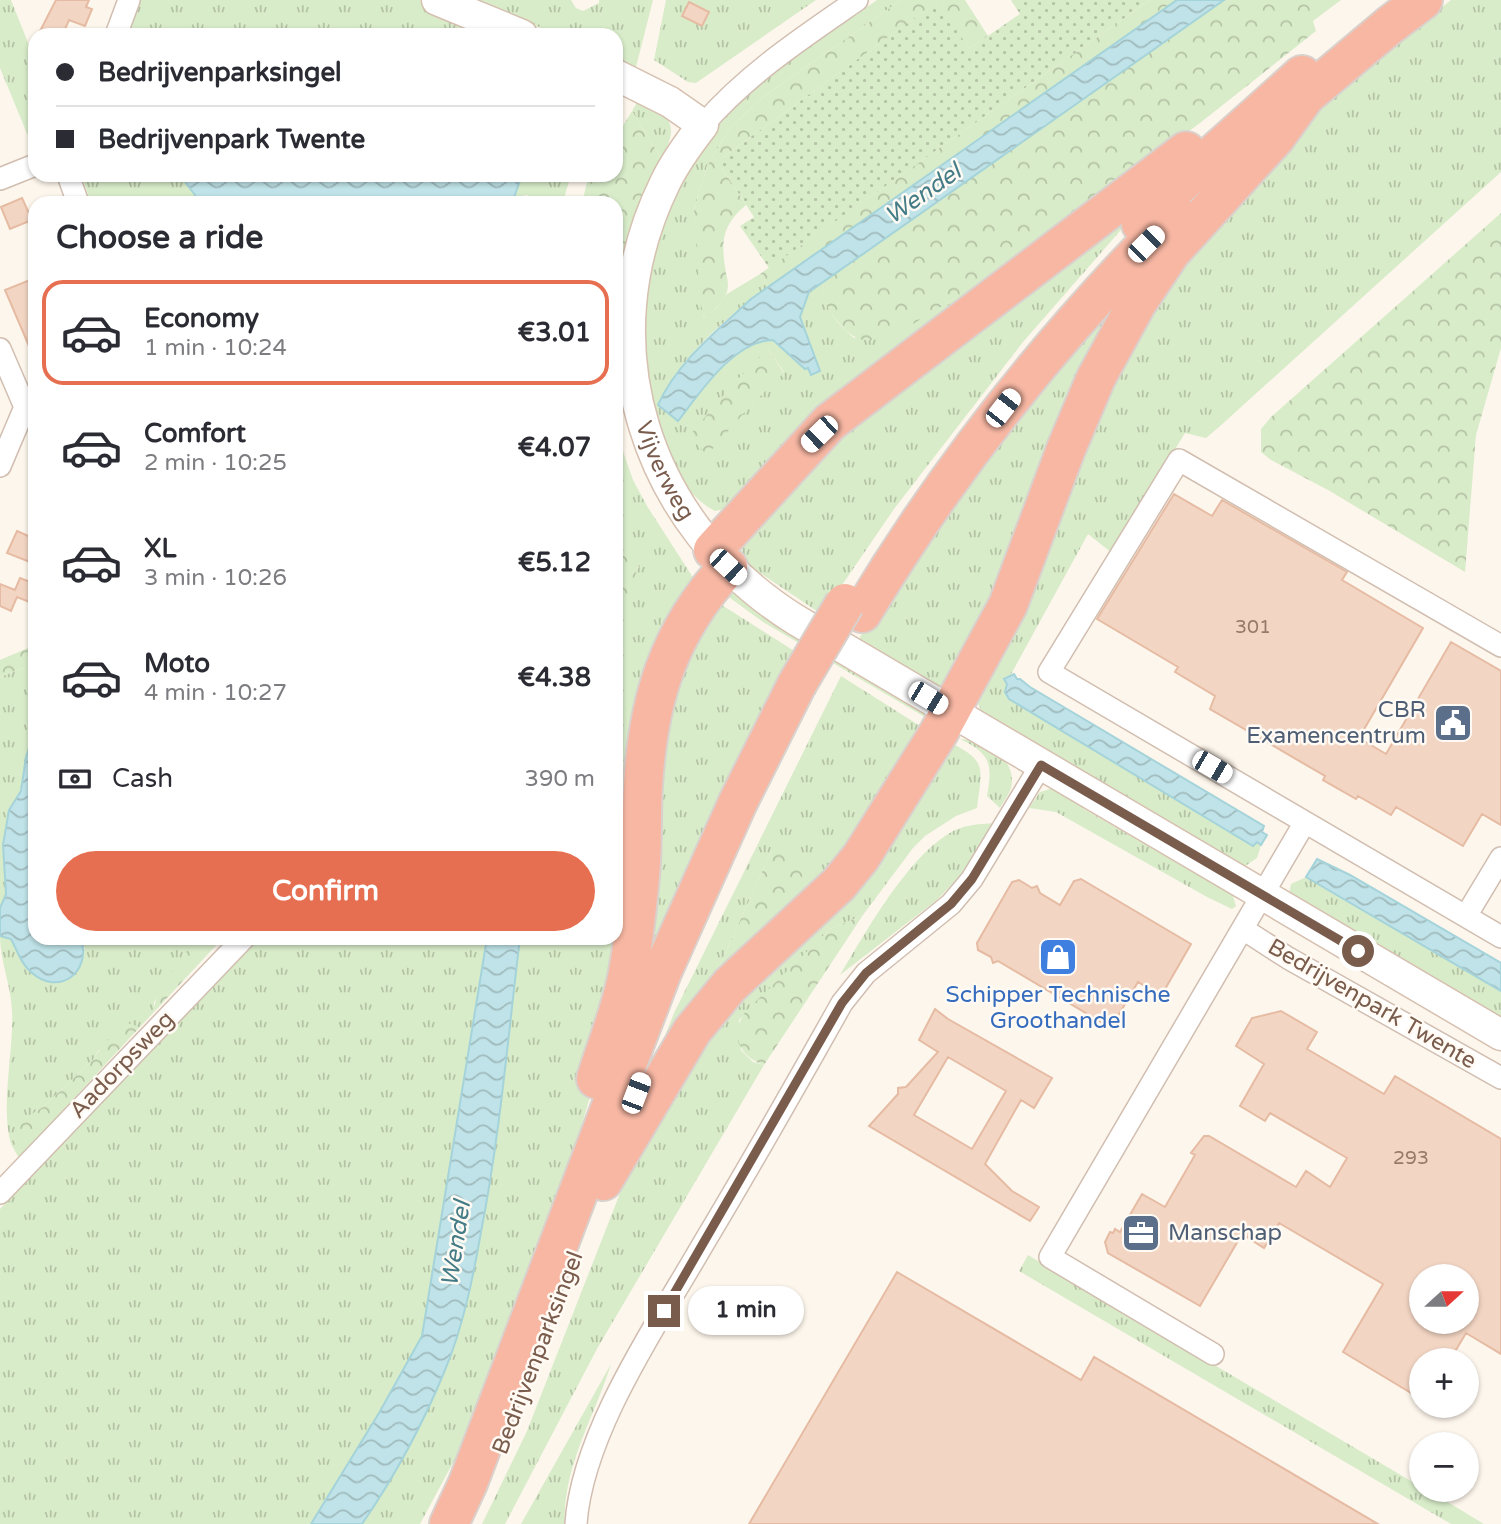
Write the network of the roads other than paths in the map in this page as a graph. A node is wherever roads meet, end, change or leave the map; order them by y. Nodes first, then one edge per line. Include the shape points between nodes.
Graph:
1 (130, 0) edge
2 (437, 0) edge
3 (857, 0) edge
4 (1395, 0) edge
5 (1423, 0) edge
6 (119, 28) edge
7 (505, 28) edge
8 (1331, 50) junction
9 (623, 78) edge
10 (1307, 94) junction
11 (703, 125) junction
12 (28, 168) edge
13 (0, 178) edge
14 (0, 349) edge
15 (0, 466) edge
16 (721, 559) junction
17 (853, 608) junction
18 (1501, 646) edge
19 (806, 689) junction
20 (951, 711) junction
21 (1041, 765) junction
22 (1305, 821) junction
23 (1501, 858) edge
24 (1263, 896) junction
25 (1466, 916) junction
26 (1243, 929) junction
27 (1501, 937) edge
28 (237, 945) edge
29 (1501, 1035) edge
30 (1501, 1078) edge
31 (603, 1181) junction
32 (0, 1193) edge
33 (537, 1304) junction
34 (1213, 1354) dead end
35 (449, 1524) edge
36 (471, 1524) edge
37 (576, 1524) edge

1 - 6 street
2 - 7 main road
3 - 11 street, Vijverweg via 739,85
4 - 8 highway
5 - 10 highway
8 - 16 highway via 1225,121 851,405 807,445 751,511
8 - 17 highway via 1178,186 1063,307 976,411 904,513
9 - 11 main road
10 - 17 highway via 1181,209 1056,341
10 - 20 highway via 1276,137 1171,252 1137,303 1096,377 1008,605
11 - 16 main road, Vijverweg via 665,182 641,244 632,293 630,348 644,425 664,479
12 - 13 street
14 - 15 street via 25,407
16 - 20 main road via 779,609
16 - 33 highway via 711,586 676,640 658,684 647,732 640,874 628,973 560,1198
17 - 19 highway, bridge
18 - 22 street via 1179,460 1049,672
19 - 31 highway via 678,986
19 - 33 highway via 738,802 678,935
20 - 21 main road
20 - 31 highway via 861,857 839,884 730,985 692,1031
21 - 24 main road
21 - 37 street via 972,879 951,904 866,973 842,1003 625,1378 595,1446
22 - 24 street, Bedrijvenpark Twente
22 - 25 street
23 - 25 street
24 - 26 street, Bedrijvenpark Twente
24 - 29 main road
25 - 27 street
26 - 30 street, Bedrijvenpark Twente
26 - 34 street, Bedrijvenpark Twente via 1050,1258
28 - 32 street, Aadorpsweg
31 - 36 highway, Bedrijvenparksingel
33 - 35 highway, Bedrijvenparksingel

